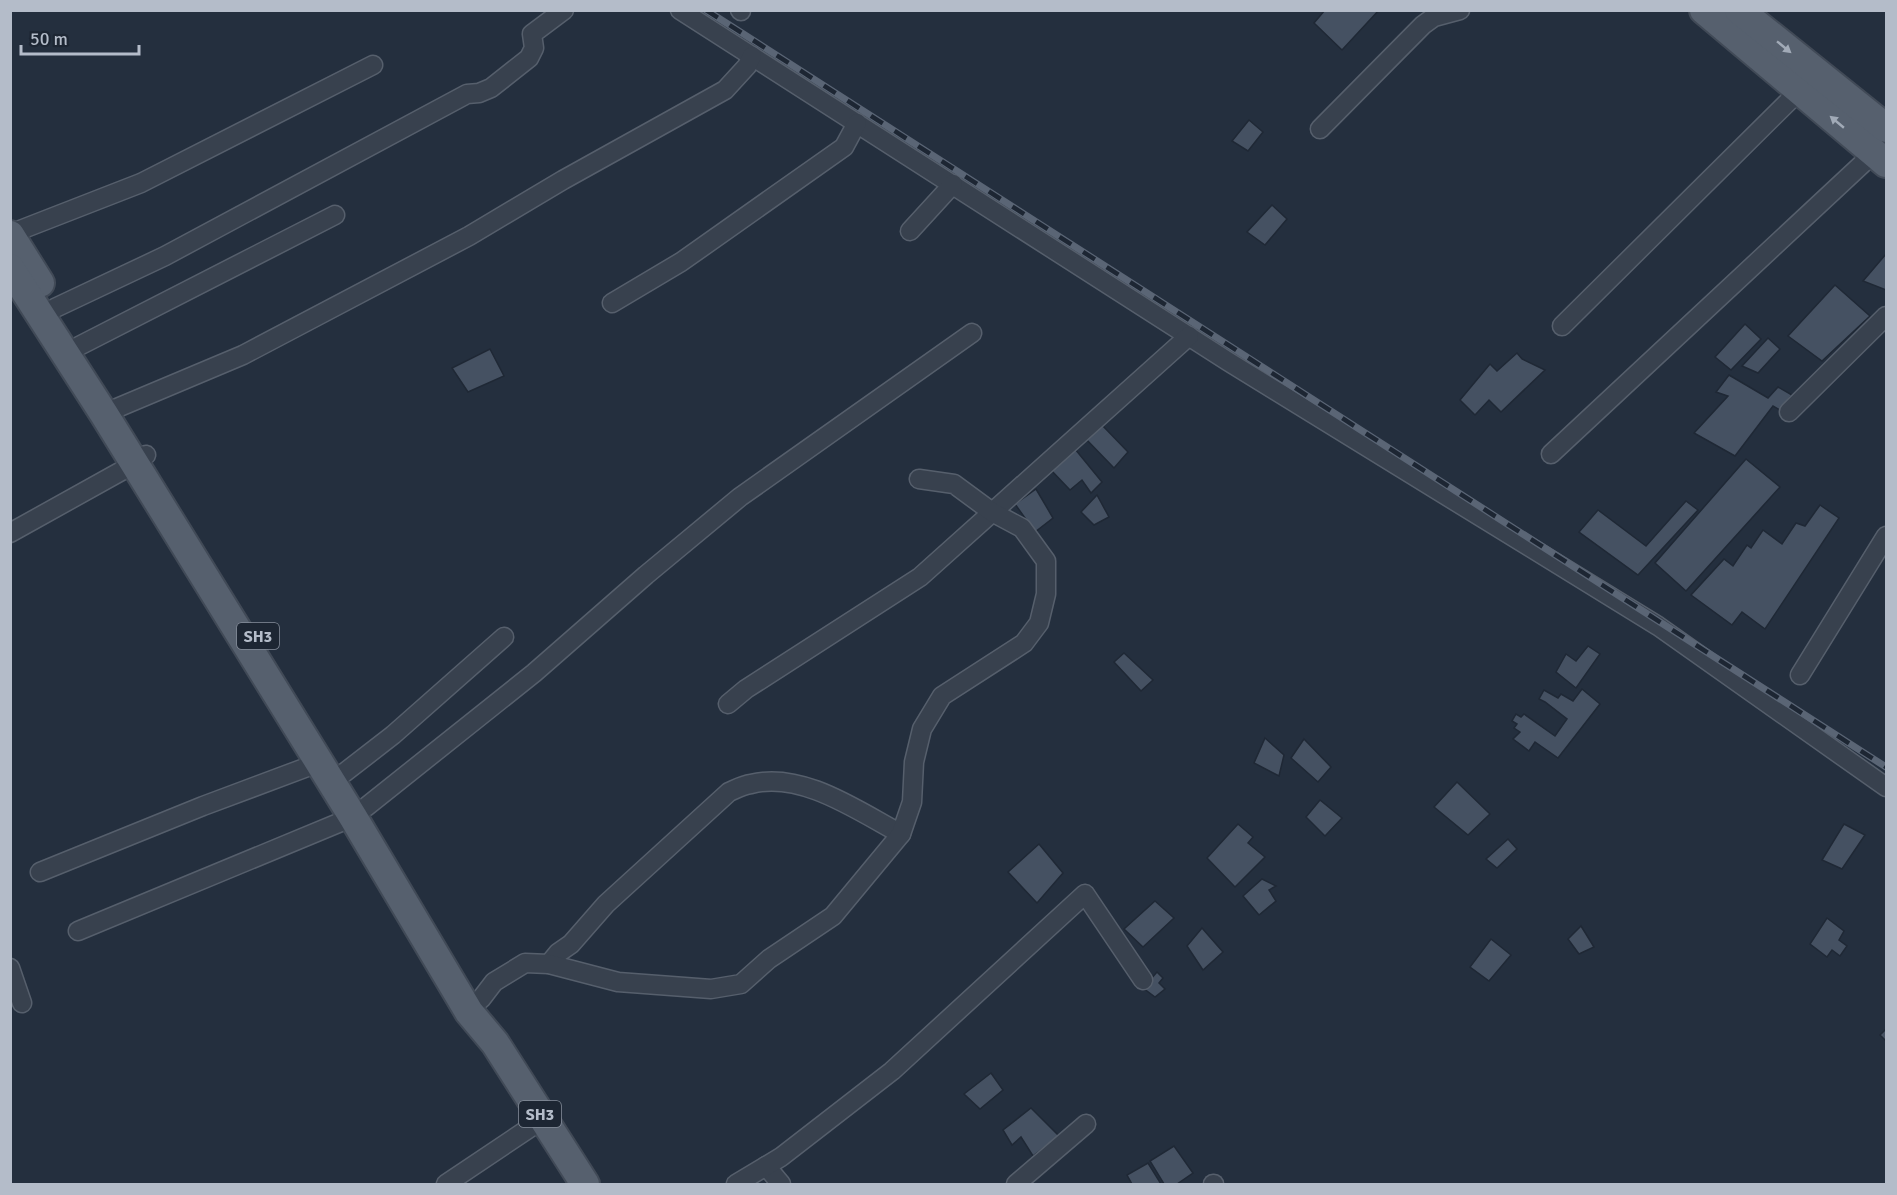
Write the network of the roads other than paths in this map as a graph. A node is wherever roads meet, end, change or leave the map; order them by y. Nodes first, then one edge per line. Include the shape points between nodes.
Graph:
1 (564, 10) edge
2 (680, 10) edge
3 (1461, 10) edge
4 (1704, 10) edge
5 (1739, 10) edge
6 (752, 56) junction
7 (373, 65) dead end
8 (1800, 90) junction
9 (857, 123) junction
10 (1887, 128) edge
11 (1320, 129) dead end
12 (1880, 158) edge
13 (953, 184) junction
14 (335, 214) dead end
15 (910, 231) dead end
16 (10, 235) edge
17 (10, 268) edge
18 (612, 303) dead end
19 (55, 308) junction
20 (1887, 316) edge
21 (1562, 326) dead end
22 (972, 333) dead end
23 (1189, 336) junction
24 (80, 346) junction
25 (117, 408) junction
26 (1790, 412) dead end
27 (1551, 454) dead end
28 (140, 459) junction
29 (919, 479) dead end
30 (992, 512) junction
31 (10, 533) edge
32 (1887, 536) edge
33 (504, 637) dead end
34 (1800, 675) dead end
35 (728, 704) dead end
36 (331, 768) junction
37 (1887, 787) edge
38 (359, 812) junction
39 (901, 834) junction
40 (40, 872) dead end
41 (78, 931) dead end
42 (549, 964) junction
43 (10, 968) edge
44 (1143, 981) dead end
45 (481, 999) junction
46 (22, 1003) dead end
47 (495, 1043) junction
48 (543, 1119) junction
49 (1086, 1124) dead end
50 (766, 1166) junction
51 (446, 1185) edge
52 (585, 1185) edge
53 (736, 1185) edge
54 (781, 1185) edge
55 (1016, 1185) edge

1 - 19 street via 532,34 534,48 529,58 491,88 467,94 165,256
2 - 6 street
3 - 11 street via 1434,17 1423,25
4 - 8 main road
5 -> 10 main road
6 - 9 street
6 - 25 street via 725,90 470,236 243,355
7 - 16 street via 141,183
12 -> 8 main road
8 - 21 street
9 - 13 street
9 - 18 street via 844,147 681,262
12 - 27 street
13 - 15 street
13 - 23 street
14 - 24 street
16 - 19 main road, SH3
17 - 28 main road, SH3
19 - 24 main road, SH3
20 - 26 street
22 - 38 street via 740,497 534,673
23 - 30 street
23 - 37 street via 1658,626
24 - 25 main road, SH3
25 - 28 main road, SH3
28 - 31 street
28 - 36 main road, SH3
29 - 30 street via 954,484
30 - 35 street via 921,576
30 - 39 street via 1022,528 1046,561 1046,594 1039,623 1024,643 942,696 922,729 914,762 912,802
32 - 34 street
33 - 36 street via 393,735
36 - 38 main road, SH3
36 - 40 street via 203,806
38 - 41 street
38 - 45 main road, SH3
38 - 47 main road, SH3 via 469,1012
39 - 42 street via 833,916 769,959 741,984 711,989 618,982
39 - 42 street via 823,792 776,781 750,784 729,792 606,904
42 - 45 street via 525,963 494,982
43 - 46 street
44 - 50 street via 1085,894 892,1071
45 - 47 main road, SH3
47 - 48 main road, SH3
48 - 51 street
48 - 52 main road, SH3
49 - 55 street
50 - 53 street
50 - 54 street

